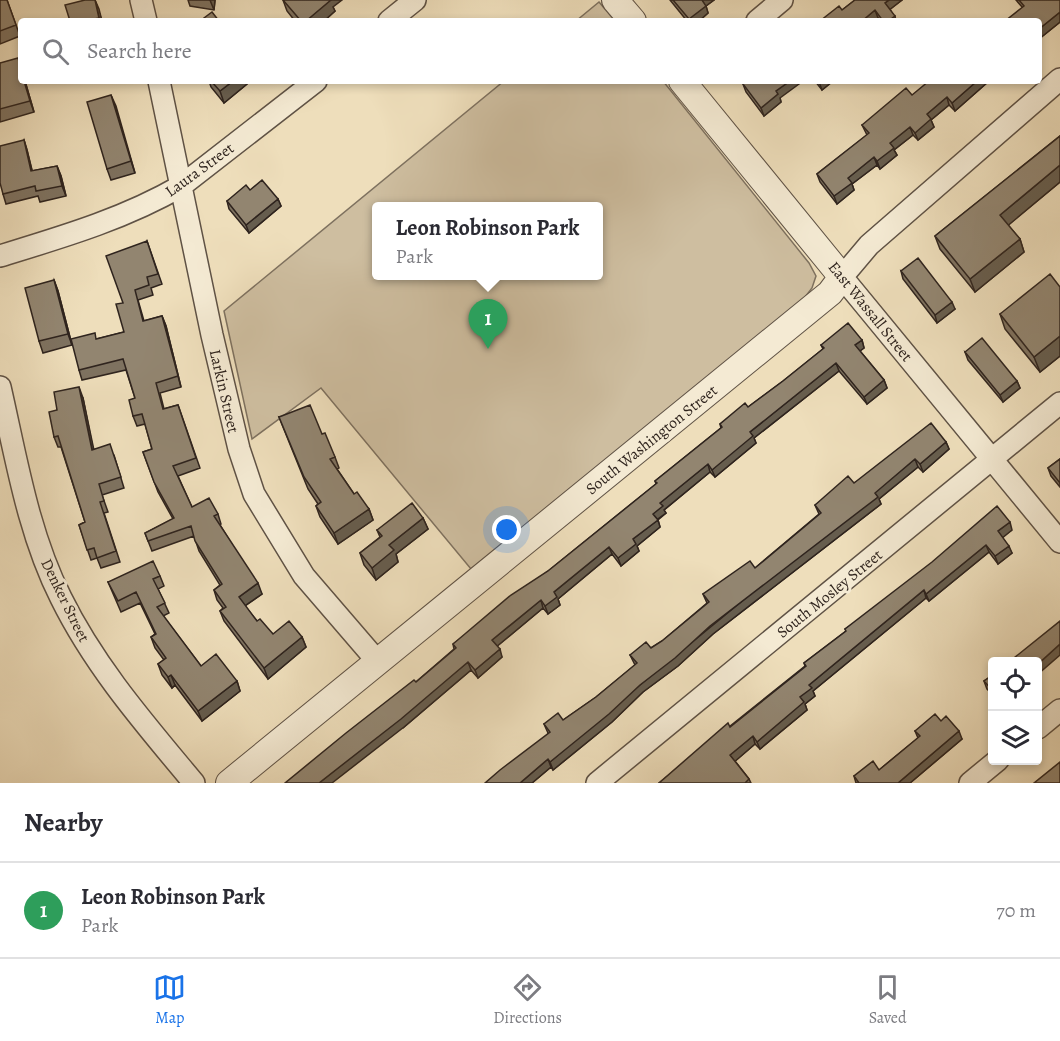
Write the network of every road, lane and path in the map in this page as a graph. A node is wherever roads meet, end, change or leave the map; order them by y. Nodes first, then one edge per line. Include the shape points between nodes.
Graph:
1 (141, 0) edge
2 (415, 0) edge
3 (615, 0) edge
4 (782, 0) edge
5 (145, 18) edge
6 (393, 18) edge
7 (630, 18) edge
8 (761, 18) edge
9 (1060, 79) edge
10 (160, 84) edge
11 (312, 84) edge
12 (686, 84) edge
13 (181, 186) junction
14 (0, 256) edge
15 (842, 277) junction
16 (0, 387) edge
17 (1060, 403) edge
18 (992, 459) junction
19 (1060, 542) edge
20 (378, 662) junction
21 (1060, 710) edge
22 (1042, 725) edge
23 (992, 765) edge
24 (194, 783) edge
25 (229, 783) edge
26 (597, 783) edge
27 (970, 783) edge

1 - 5 street
2 - 6 street
3 - 7 street
4 - 8 street
9 - 15 street, South Washington Street via 869,245
10 - 13 street, Larkin Street
11 - 13 street, Laura Street
12 - 15 street, East Wassall Street
13 - 14 street, Laura Street via 91,229
13 - 20 street, Larkin Street via 239,449 254,494 304,576
15 - 18 street, East Wassall Street
15 - 20 street, South Washington Street via 830,293
16 - 24 street, Denker Street via 36,531 60,597 105,674
17 - 18 street, South Mosley Street
18 - 19 street, East Wassall Street
18 - 26 street, South Mosley Street
20 - 25 street, South Washington Street
21 - 22 street
23 - 27 street

